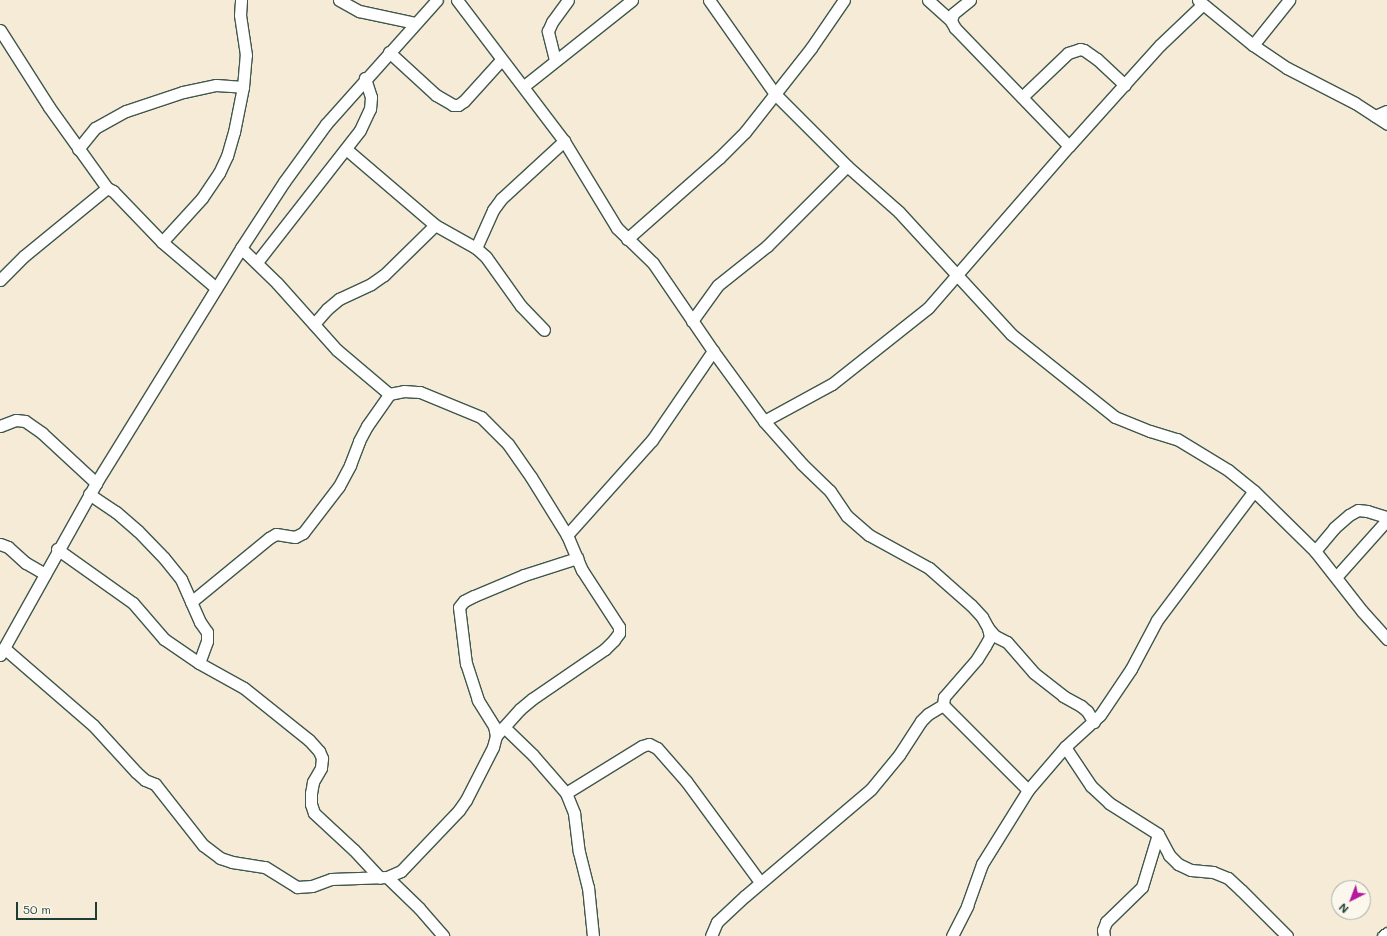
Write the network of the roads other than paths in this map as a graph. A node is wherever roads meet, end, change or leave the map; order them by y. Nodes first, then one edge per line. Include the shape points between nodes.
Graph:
1 (241, 0) edge
2 (339, 0) edge
3 (437, 0) edge
4 (458, 0) edge
5 (568, 0) edge
6 (632, 0) edge
7 (709, 0) edge
8 (844, 0) edge
9 (928, 0) edge
10 (970, 0) edge
11 (1289, 0) edge
12 (1200, 2) edge
13 (951, 21) junction
14 (414, 24) junction
15 (0, 30) edge
16 (1253, 45) junction
17 (389, 52) junction
18 (501, 60) junction
19 (555, 60) junction
20 (365, 78) junction
21 (1125, 84) junction
22 (524, 86) junction
23 (243, 87) junction
24 (775, 94) junction
25 (1022, 96) junction
26 (1387, 111) edge
27 (1375, 116) junction
28 (1387, 124) edge
29 (564, 142) junction
30 (1069, 146) junction
31 (78, 149) junction
32 (346, 149) junction
33 (847, 166) junction
34 (107, 188) junction
35 (435, 224) junction
36 (627, 239) junction
37 (162, 242) junction
38 (241, 248) junction
39 (476, 248) junction
40 (257, 262) junction
41 (956, 276) junction
42 (0, 280) edge
43 (216, 288) junction
44 (692, 320) junction
45 (314, 324) junction
46 (544, 330) dead end
47 (713, 351) junction
48 (388, 394) junction
49 (764, 421) junction
50 (0, 426) edge
51 (96, 483) junction
52 (1254, 491) junction
53 (89, 494) junction
54 (1387, 519) edge
55 (567, 535) junction
56 (0, 544) edge
57 (57, 549) junction
58 (1315, 551) junction
59 (577, 558) junction
60 (45, 574) junction
61 (1336, 577) junction
62 (191, 602) junction
63 (988, 628) junction
64 (1387, 639) edge
65 (2, 652) edge
66 (199, 663) junction
67 (942, 705) junction
68 (1094, 722) junction
69 (504, 727) junction
70 (496, 736) junction
71 (1065, 747) junction
72 (1028, 790) junction
73 (566, 794) junction
74 (1158, 834) junction
75 (384, 878) junction
76 (760, 882) junction
77 (1387, 933) edge
78 (443, 936) edge
79 (593, 936) edge
80 (711, 936) edge
81 (952, 936) edge
82 (1104, 936) edge
83 (1287, 936) edge
84 (1383, 936) edge

1 - 23 street via 240,15 246,55
2 - 14 street via 359,11
3 - 14 street
4 - 18 street
5 - 19 street via 548,31
6 - 19 street
7 - 24 street
8 - 24 street
9 - 13 street
10 - 13 street via 953,14
11 - 16 street
12 - 16 street
12 - 21 street
13 - 25 street via 986,62
14 - 17 street
15 - 31 street
16 - 27 street via 1287,68
17 - 18 street via 436,95 453,105 464,101
17 - 20 street
18 - 22 street
19 - 22 street
20 - 32 street via 371,97 370,108 360,130
20 - 38 street via 321,130
21 - 25 street via 1097,59 1080,49 1068,53
21 - 30 street
22 - 29 street
23 - 31 street via 216,85 126,111 95,128
23 - 37 street via 234,132 219,173 202,198
24 - 33 street
24 - 36 street via 745,132 719,158
25 - 30 street
26 - 27 street
27 - 28 street
29 - 36 street
29 - 39 street via 501,199 493,210
30 - 41 street
31 - 34 street
32 - 35 street
32 - 40 street
33 - 41 street via 899,212
33 - 44 street via 767,246 718,285
34 - 37 street via 113,191
34 - 42 street via 24,256
35 - 39 street
35 - 45 street via 384,275 339,299
36 - 44 street via 653,263
37 - 43 street
38 - 40 street
38 - 43 street
39 - 46 street via 496,268 521,306
40 - 45 street
41 - 49 street via 915,321 832,384
41 - 52 street via 1011,334 1115,417 1177,439 1228,470
43 - 51 street
44 - 47 street
45 - 48 street via 337,350
47 - 49 street
47 - 55 street via 652,440
48 - 55 street via 404,390 420,392 481,417 508,444
48 - 62 street via 359,441 339,486 303,533 295,537 276,534 269,538
49 - 63 street via 830,491 854,524 928,568 971,605
50 - 51 street via 16,420 25,421 42,432
51 - 53 street
52 - 58 street
52 - 68 street via 1157,620 1121,685
53 - 57 street
53 - 62 street via 116,512 164,558 181,579
54 - 58 street via 1358,510 1334,528
54 - 61 street
55 - 59 street
56 - 60 street
57 - 60 street
57 - 66 street via 133,603 164,639
58 - 61 street
59 - 69 street via 616,620 619,633 605,649 532,699
59 - 70 street via 524,575 474,596 464,601 459,608 466,664 478,700 494,726
60 - 65 street
61 - 64 street via 1362,612
62 - 66 street via 207,632 207,641
63 - 67 street via 990,636 985,646 944,697
63 - 68 street via 995,636 1007,642 1034,673 1087,711
65 - 75 street via 93,725 136,772 155,784 203,845 220,858 265,867 297,887 312,886 331,879
66 - 75 street via 244,688 319,751 322,768 313,782 311,793 314,813
67 - 72 street
67 - 76 street via 921,721 899,755 872,789
68 - 71 street
69 - 70 street
69 - 73 street via 534,755
70 - 75 street via 493,747 459,810 401,871
71 - 72 street
71 - 74 street via 1091,786 1109,803
72 - 81 street via 982,864
73 - 76 street via 649,744 657,748 686,781
73 - 79 street via 574,813 588,887
74 - 82 street via 1142,887 1106,922
74 - 83 street via 1169,855 1178,864 1191,870 1212,872 1228,878
75 - 78 street via 419,908
76 - 80 street via 718,922
77 - 84 street

